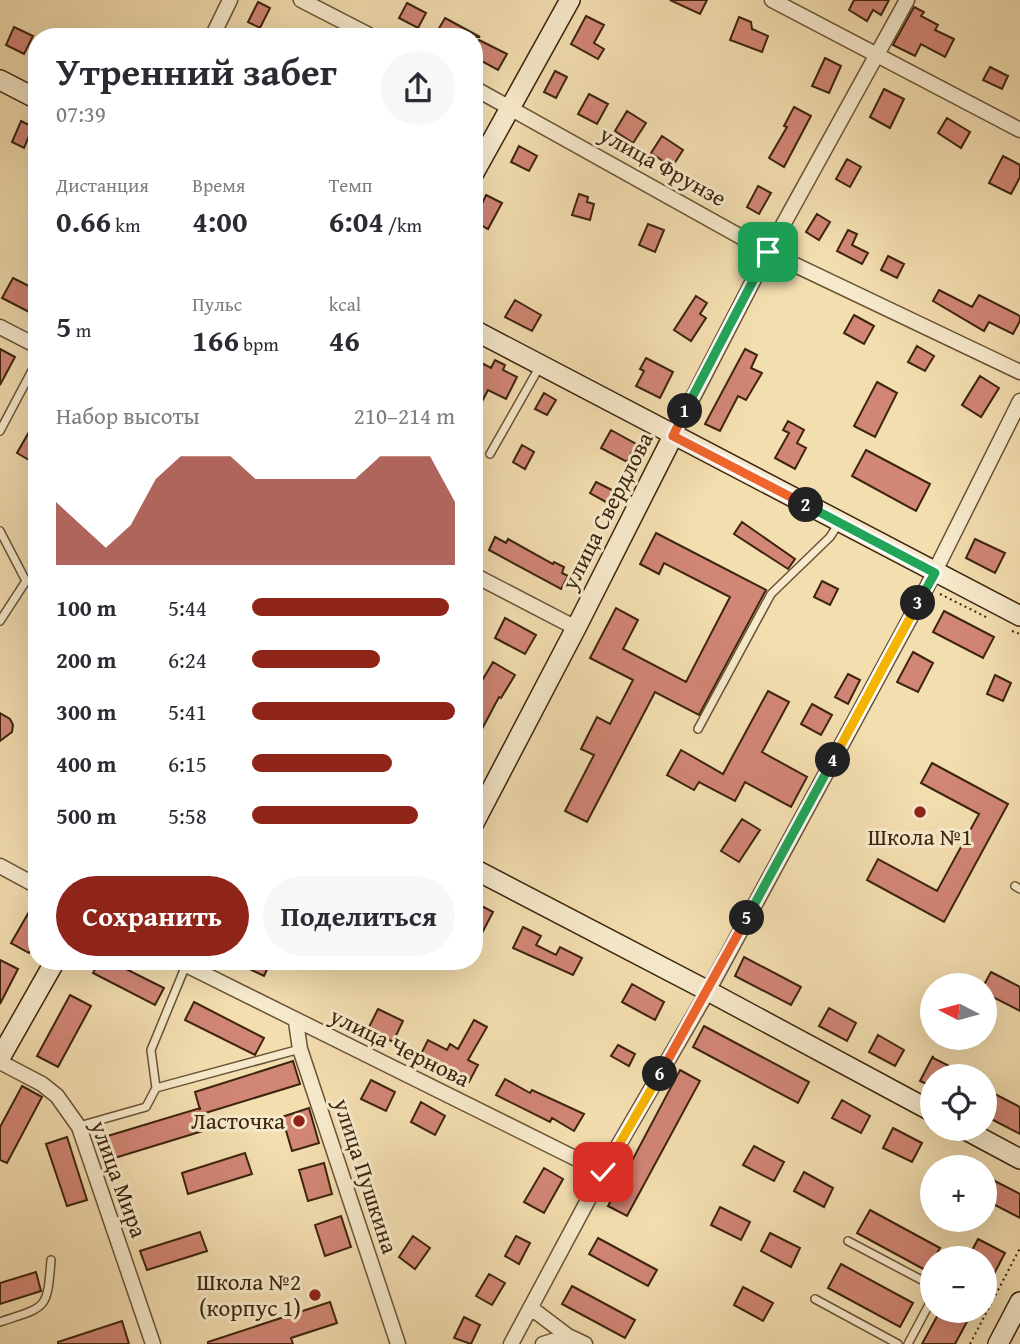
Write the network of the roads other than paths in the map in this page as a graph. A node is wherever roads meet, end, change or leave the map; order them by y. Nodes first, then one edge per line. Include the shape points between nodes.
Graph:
1 (230, 0) edge
2 (301, 0) edge
3 (570, 0) edge
4 (772, 0) edge
5 (906, 0) edge
6 (216, 28) edge
7 (355, 28) edge
8 (876, 55) junction
9 (0, 80) edge
10 (483, 93) edge
11 (28, 94) edge
12 (511, 107) junction
13 (1020, 130) edge
14 (483, 157) edge
15 (768, 252) junction
16 (0, 327) edge
17 (483, 335) edge
18 (28, 341) edge
19 (540, 365) junction
20 (1020, 372) edge
21 (28, 378) edge
22 (1020, 401) edge
23 (0, 431) edge
24 (673, 436) junction
25 (490, 454) dead end
26 (839, 523) junction
27 (0, 531) edge
28 (483, 580) edge
29 (931, 580) junction
30 (0, 621) edge
31 (1014, 622) edge
32 (576, 628) junction
33 (698, 729) dead end
34 (483, 806) edge
35 (0, 866) edge
36 (483, 874) edge
37 (28, 881) edge
38 (50, 970) edge
39 (180, 970) edge
40 (196, 970) edge
41 (708, 990) junction
42 (296, 1022) junction
43 (300, 1049) junction
44 (0, 1060) edge
45 (156, 1088) junction
46 (920, 1105) edge
47 (79, 1126) junction
48 (986, 1141) edge
49 (1020, 1159) edge
50 (603, 1172) junction
51 (848, 1241) dead end
52 (51, 1260) dead end
53 (920, 1279) edge
54 (815, 1299) dead end
55 (1020, 1302) edge
56 (531, 1308) junction
57 (920, 1321) edge
58 (0, 1322) edge
59 (568, 1336) junction
60 (153, 1344) edge
61 (398, 1344) edge
62 (511, 1344) edge
63 (543, 1344) edge
64 (585, 1344) edge
65 (898, 1344) edge
66 (908, 1344) edge
67 (998, 1344) edge

1 - 6 street
2 - 7 street
3 - 12 street
4 - 8 street
5 - 8 street, улица Свердлова
8 - 13 street
8 - 15 street, улица Свердлова
9 - 11 street
10 - 12 street, улица Фрунзе
12 - 14 street
12 - 15 street, улица Фрунзе
15 - 20 street, улица Фрунзе
15 - 24 street, улица Свердлова
16 - 18 street
17 - 19 street
19 - 24 street
19 - 25 lane
21 - 23 lane
22 - 29 street
24 - 26 street
24 - 32 street, улица Свердлова
26 - 29 street
26 - 33 lane via 771,594
27 - 30 lane via 26,581
28 - 32 street
29 - 31 street
29 - 41 street
32 - 34 street, улица Свердлова
35 - 37 street
36 - 41 street
38 - 44 street
39 - 45 lane via 151,1050
40 - 42 street, улица Чернова
41 - 46 street
41 - 50 street
42 - 43 street, улица Пушкина
42 - 50 street, улица Чернова
43 - 45 lane
43 - 61 street, улица Пушкина
44 - 47 street, улица Мира via 50,1090
45 - 47 lane via 146,1107
47 - 60 street, улица Мира
48 - 49 street
50 - 56 street
51 - 53 lane
52 - 58 lane via 48,1294 40,1308
54 - 65 lane
55 - 67 street
56 - 59 street
56 - 62 street
57 - 66 lane
59 - 63 street
59 - 64 street

